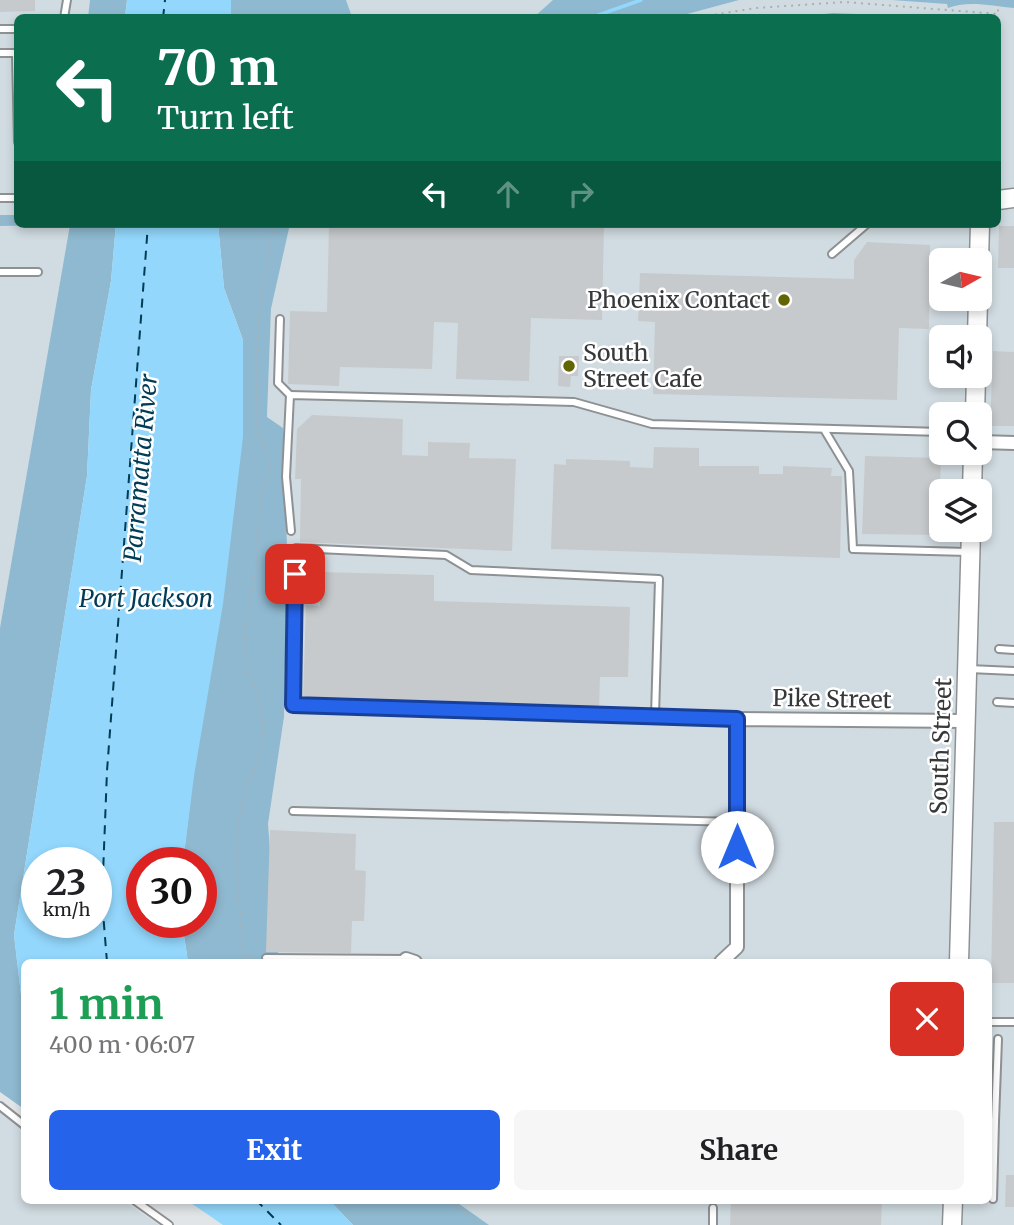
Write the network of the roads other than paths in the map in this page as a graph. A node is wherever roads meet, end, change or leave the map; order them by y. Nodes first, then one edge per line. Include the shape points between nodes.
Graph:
1 (862, 228) edge
2 (980, 228) edge
3 (979, 248) edge
4 (832, 254) dead end
5 (0, 272) edge
6 (38, 272) dead end
7 (280, 319) dead end
8 (290, 395) junction
9 (825, 431) junction
10 (929, 432) edge
11 (992, 442) edge
12 (1014, 443) edge
13 (291, 531) dead end
14 (970, 542) edge
15 (970, 552) junction
16 (999, 649) dead end
17 (1014, 650) edge
18 (967, 669) junction
19 (1014, 671) edge
20 (997, 702) dead end
21 (1014, 703) edge
22 (656, 716) junction
23 (737, 719) junction
24 (966, 721) junction
25 (293, 811) dead end
26 (737, 822) junction
27 (266, 958) road end
28 (313, 959) edge
29 (725, 959) edge
30 (959, 959) edge
31 (992, 1021) edge
32 (1014, 1022) edge
33 (998, 1039) dead end
34 (0, 1106) edge
35 (992, 1121) edge
36 (21, 1123) edge
37 (993, 1199) dead end
38 (140, 1204) edge
39 (953, 1204) edge
40 (713, 1208) dead end
41 (169, 1225) edge
42 (713, 1225) edge
43 (952, 1225) edge

1 - 4 lane
2 - 3 street
5 - 6 lane
7 - 8 lane via 278,383
8 - 9 lane via 574,401 652,424
8 - 13 lane via 286,477
9 - 10 lane
9 - 15 lane via 849,471 853,548
11 - 12 street
14 - 15 street, South Street
15 - 18 street, South Street
16 - 17 lane
18 - 19 lane
18 - 24 street, South Street
20 - 21 lane
22 - 22 lane via 293,705 296,548 446,555 471,570 659,579
22 - 23 lane
23 - 24 street, Pike Street
23 - 26 street
24 - 30 street, South Street
25 - 26 lane
26 - 29 street via 737,947
27 - 28 lane
31 - 32 lane
33 - 35 lane
34 - 36 lane
35 - 37 lane
38 - 41 lane
39 - 43 street
40 - 42 lane

